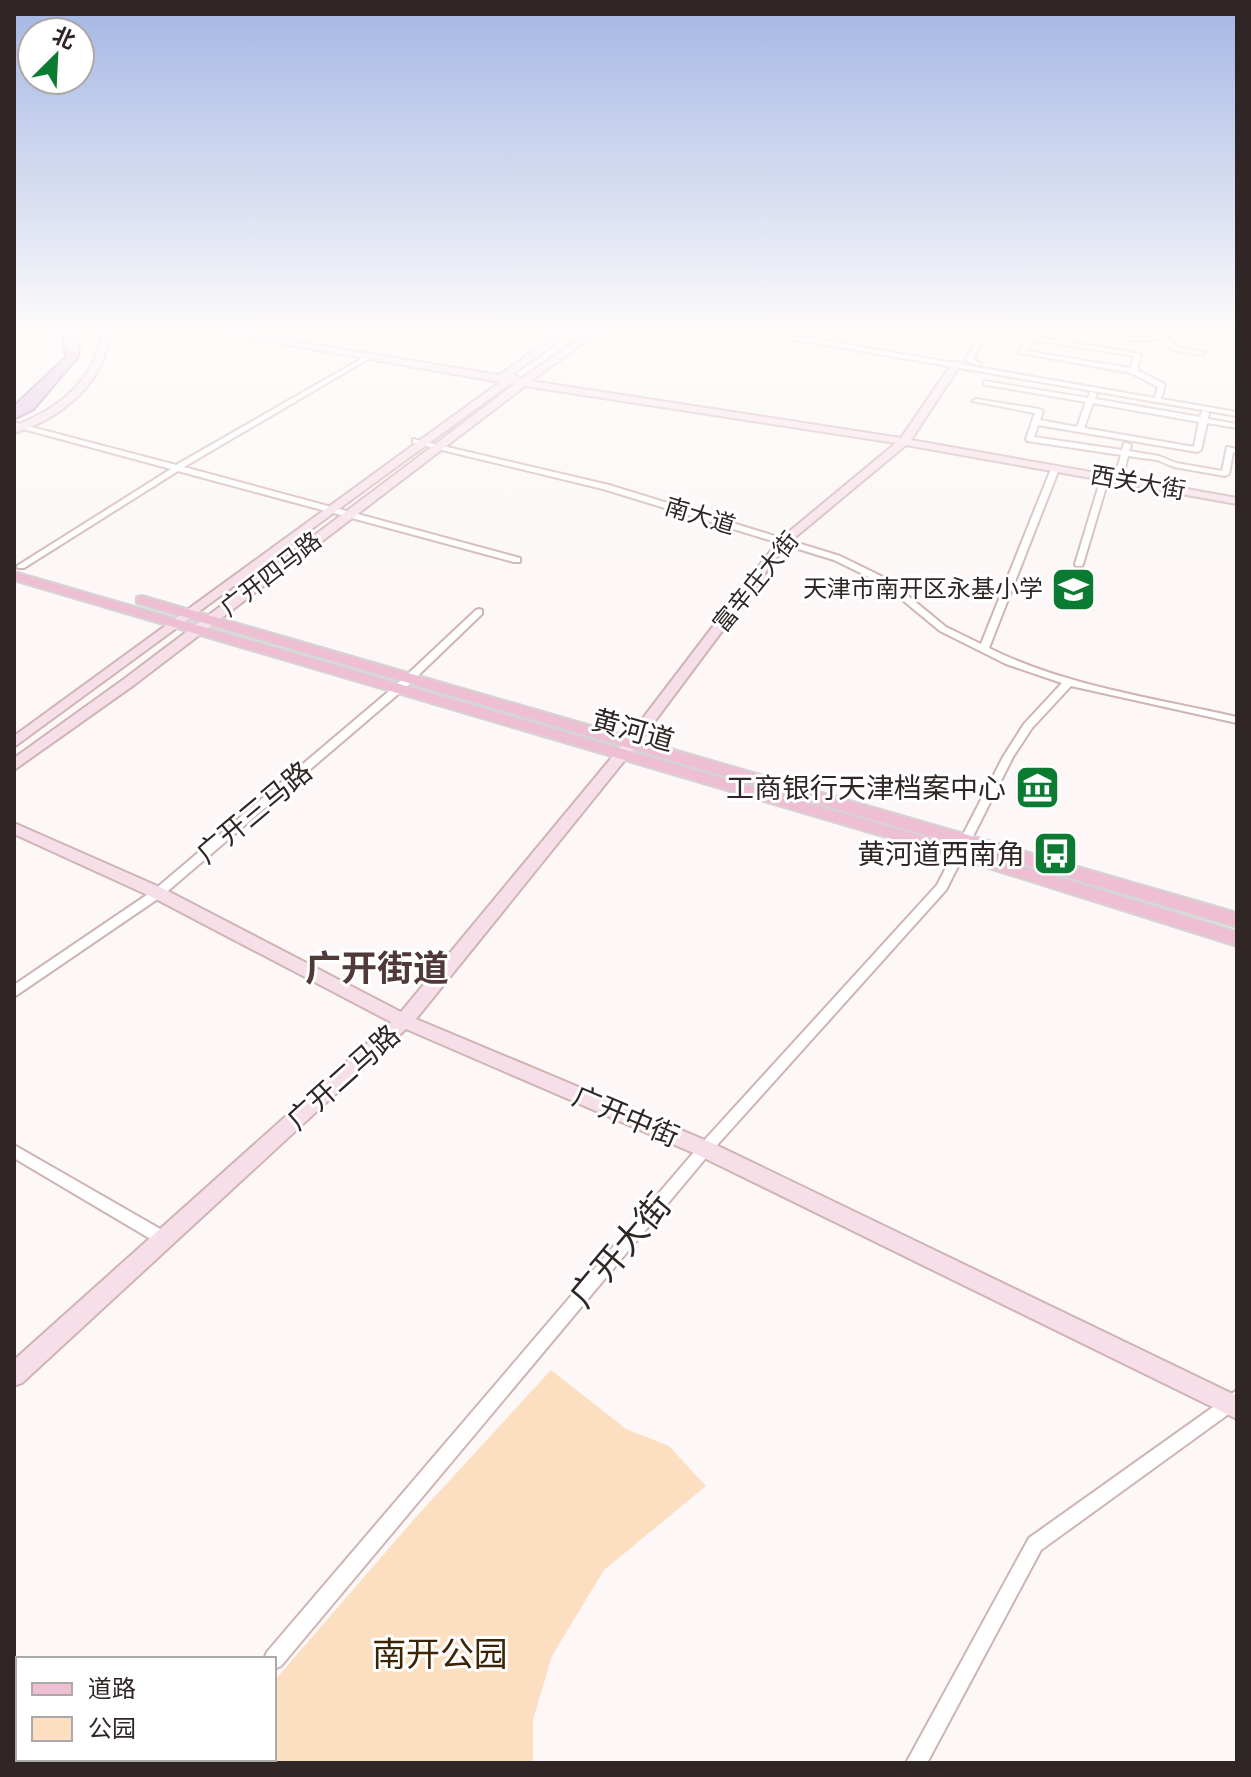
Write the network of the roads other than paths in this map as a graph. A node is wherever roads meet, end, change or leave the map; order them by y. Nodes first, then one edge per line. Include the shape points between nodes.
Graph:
1 (37, 415) edge
2 (42, 415) edge
3 (268, 415) edge
4 (467, 415) edge
5 (467, 415) edge
6 (734, 415) edge
7 (922, 415) edge
8 (1038, 415) edge
9 (1085, 415) edge
10 (1173, 415) edge
11 (1204, 415) edge
12 (1203, 420) junction
13 (1036, 422) junction
14 (1237, 426) edge
15 (18, 427) edge
16 (1080, 430) junction
17 (1130, 438) junction
18 (904, 442) junction
19 (428, 444) junction
20 (1237, 451) edge
21 (1125, 453) junction
22 (177, 468) junction
23 (1055, 469) junction
24 (1105, 477) junction
25 (1118, 479) junction
26 (1237, 501) edge
27 (338, 511) junction
28 (783, 542) junction
29 (517, 560) dead end
30 (1079, 564) dead end
31 (16, 569) edge
32 (479, 612) dead end
33 (192, 620) junction
34 (983, 650) junction
35 (1069, 682) junction
36 (404, 683) junction
37 (1237, 720) edge
38 (14, 733) edge
39 (14, 743) edge
40 (627, 748) junction
41 (14, 753) edge
42 (14, 765) edge
43 (14, 828) edge
44 (964, 846) junction
45 (158, 893) junction
46 (1237, 920) edge
47 (1237, 939) edge
48 (14, 992) edge
49 (404, 1021) junction
50 (705, 1149) junction
51 (14, 1151) edge
52 (164, 1239) junction
53 (14, 1375) edge
54 (1235, 1404) edge
55 (276, 1657) edge
56 (916, 1763) edge

1 - 15 street
2 - 15 street
3 - 22 street
4 - 19 street, 广开四马路
5 - 19 street
6 - 18 street, 西关大街
7 - 18 street, 富辛庄大街
8 - 13 street
9 - 16 street
10 - 12 street
11 - 12 street
12 - 14 street
12 - 17 street via 1197,450
13 - 16 street
13 - 21 street via 1030,439
15 - 22 street
16 - 17 street
17 - 21 street
18 - 23 street, 西关大街
18 - 28 street, 富辛庄大街
19 - 27 street, 广开四马路
19 - 27 street via 373,470
19 - 28 street, 南大道 via 606,487
20 - 21 street via 1230,449 1225,474
21 - 25 street
22 - 27 street
22 - 31 street
23 - 24 street, 西关大街
23 - 34 street
24 - 25 street, 西关大街
24 - 30 street
25 - 26 street, 西关大街
27 - 29 street
27 - 33 street, 广开四马路
27 - 33 street, 广开四马路
28 - 34 street, 南大道 via 837,558 886,582 943,629
28 - 40 street, 富辛庄大街
31 - 33 main road, 黄河道
32 - 36 street, 广开三马路
33 - 36 main road, 黄河道
33 - 38 street
33 - 39 street, 广开四马路
33 - 41 street, 广开四马路
33 - 42 street, 广开四马路
34 - 35 street, 南大道
35 - 37 street, 南大道
35 - 44 street, 广开大街 via 1013,748
36 - 40 main road, 黄河道
36 - 45 street, 广开三马路
40 - 44 main road, 黄河道
40 - 49 street, 广开二马路
43 - 45 street, 广开中街
44 - 46 main road, 黄河道
44 - 47 main road, 黄河道
44 - 50 street, 广开大街 via 942,887
45 - 48 street, 广开三马路
45 - 49 street, 广开中街
49 - 50 street, 广开中街
49 - 52 street, 广开二马路
50 - 54 street, 广开中街
50 - 55 street, 广开大街
51 - 52 street
52 - 53 street, 广开二马路
54 - 56 street via 1035,1544

